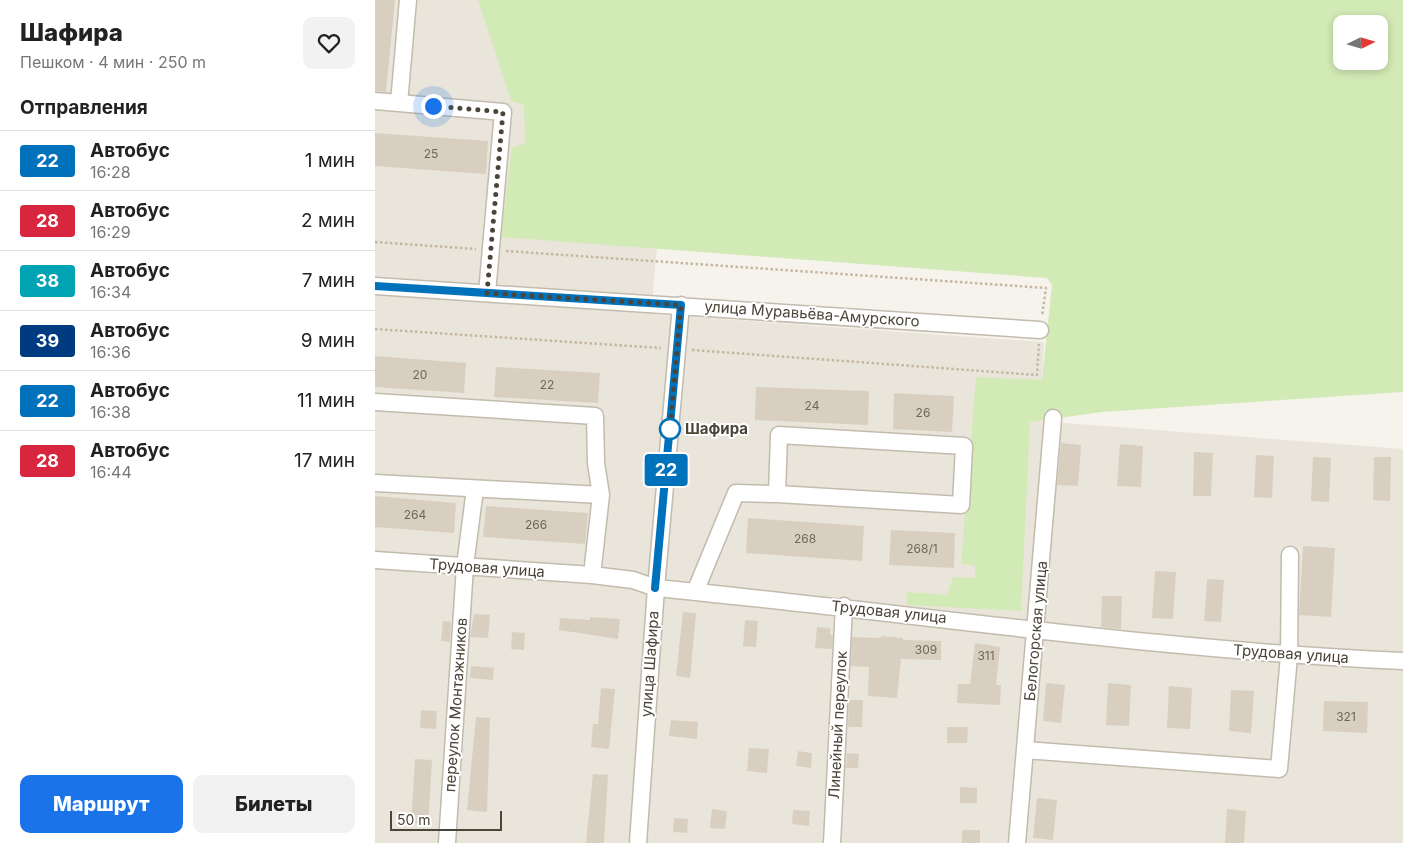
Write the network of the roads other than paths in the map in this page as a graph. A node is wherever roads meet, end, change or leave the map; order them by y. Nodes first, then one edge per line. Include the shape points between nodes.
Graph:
1 (407, 0) edge
2 (375, 101) edge
3 (399, 103) junction
4 (375, 286) edge
5 (487, 293) junction
6 (681, 305) junction
7 (1040, 330) dead end
8 (375, 402) edge
9 (1053, 418) dead end
10 (375, 483) edge
11 (475, 489) junction
12 (777, 494) junction
13 (601, 495) junction
14 (1290, 555) dead end
15 (375, 560) edge
16 (465, 566) junction
17 (591, 575) junction
18 (655, 588) junction
19 (695, 592) junction
20 (844, 606) junction
21 (1036, 629) junction
22 (1289, 656) junction
23 (1403, 661) edge
24 (1025, 750) junction
25 (447, 843) edge
26 (638, 843) edge
27 (832, 843) edge
28 (1017, 843) edge

1 - 3 street
2 - 3 street
3 - 5 street via 503,112
4 - 5 street, улица Муравьёва-Амурского
5 - 6 street, улица Муравьёва-Амурского
6 - 7 street, улица Муравьёва-Амурского
6 - 18 street, улица Шафира
8 - 13 street via 595,416 596,463
9 - 21 street, Белогорская улица
10 - 11 street
11 - 13 street
11 - 16 street, переулок Монтажников
12 - 12 street via 779,435 964,446 961,506
12 - 19 street via 736,493
13 - 17 street
14 - 22 street
15 - 16 street, Трудовая улица
16 - 17 street, Трудовая улица
16 - 25 street, переулок Монтажников
17 - 18 street, Трудовая улица via 633,580
18 - 19 street, Трудовая улица
18 - 26 street, улица Шафира
19 - 20 street, Трудовая улица
20 - 21 street, Трудовая улица
20 - 27 street, Линейный переулок
21 - 22 street, Трудовая улица
21 - 24 street, Белогорская улица
22 - 23 street, Трудовая улица
22 - 24 street via 1279,769
24 - 28 street, Белогорская улица

